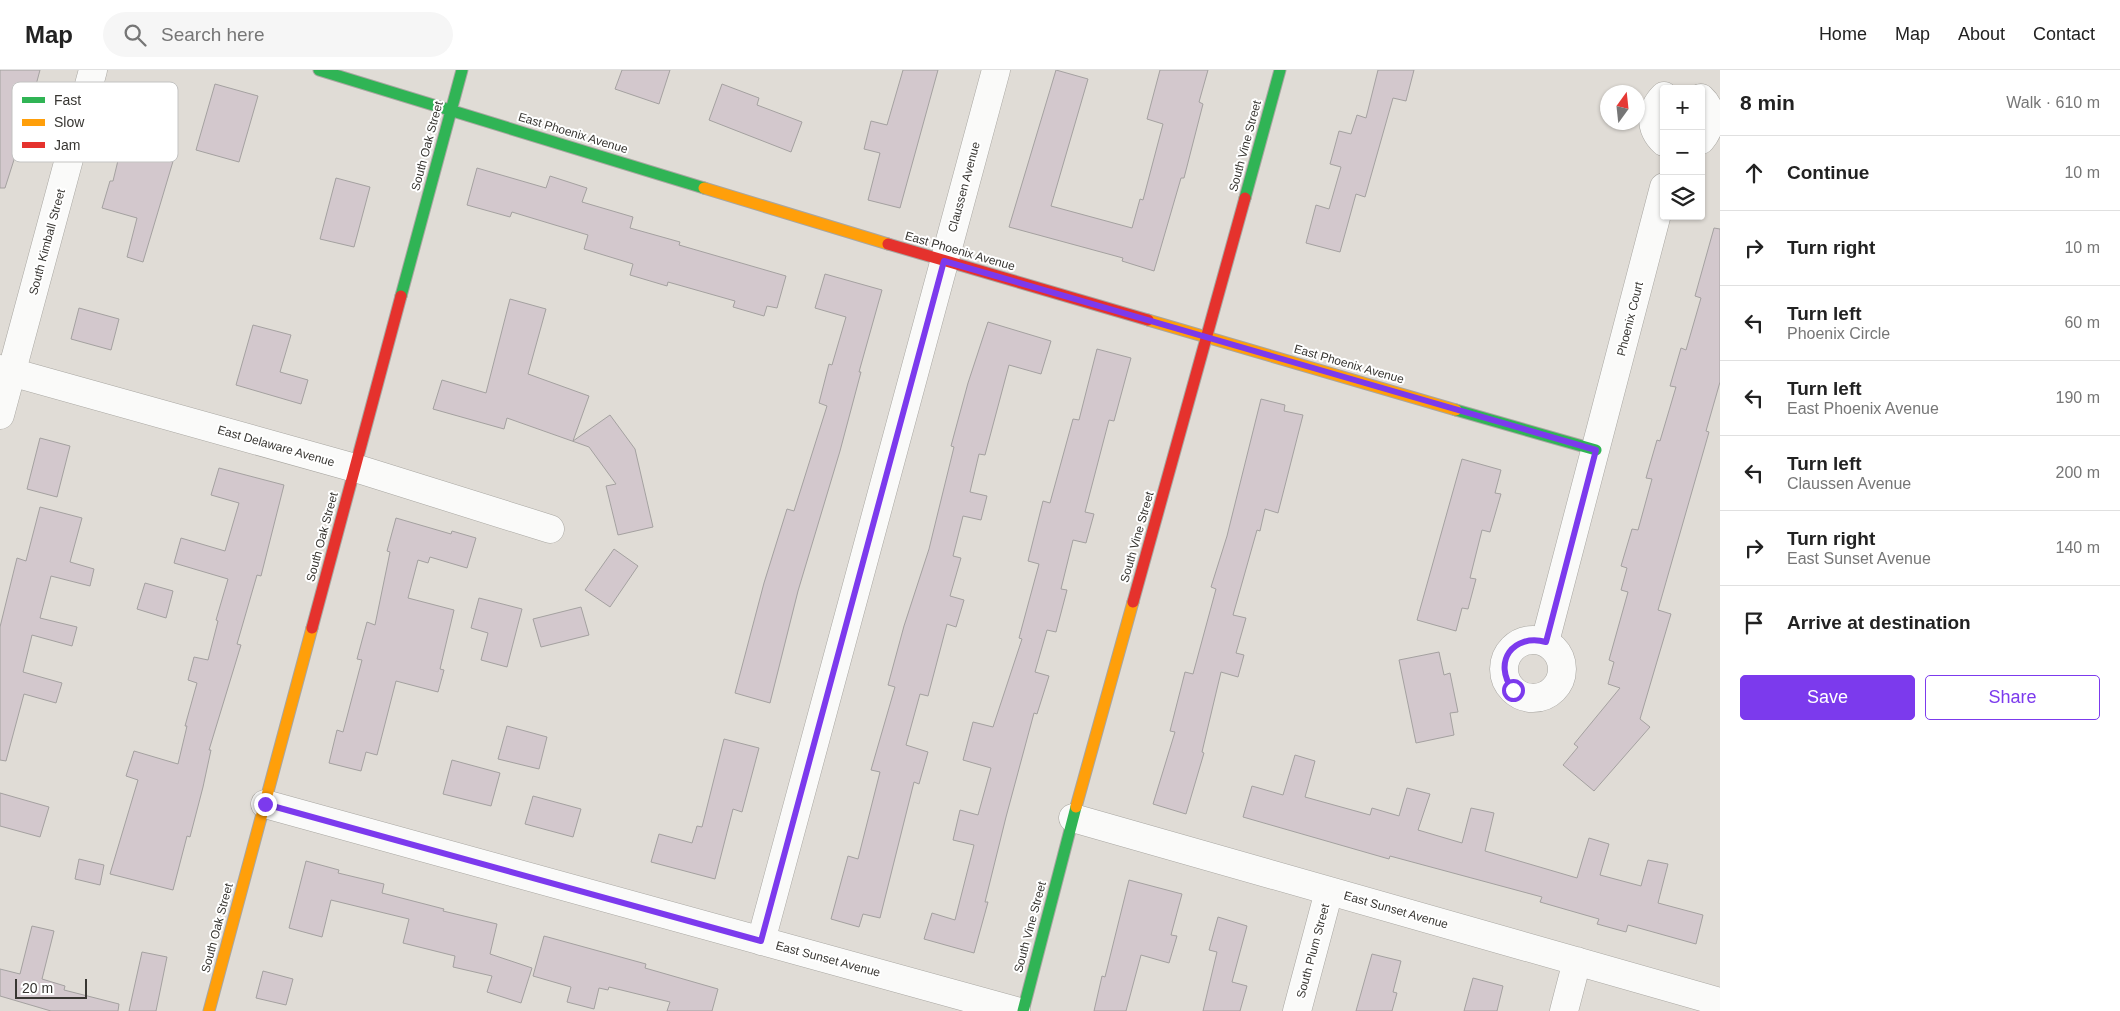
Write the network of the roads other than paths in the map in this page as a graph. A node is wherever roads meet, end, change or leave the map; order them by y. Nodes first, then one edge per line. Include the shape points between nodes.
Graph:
1 (319, 70) edge
2 (462, 70) edge
3 (996, 70) edge
4 (1280, 70) edge
5 (1660, 100) edge
6 (1705, 104) edge
7 (451, 110) junction
8 (1705, 135) edge
9 (1660, 138) edge
10 (66, 162) edge
11 (1660, 202) edge
12 (944, 261) junction
13 (1207, 337) junction
14 (6, 371) edge
15 (0, 415) edge
16 (1596, 450) junction
17 (355, 468) junction
18 (550, 529) dead end
19 (1546, 642) dead end
20 (265, 804) junction
21 (1073, 818) junction
22 (1329, 891) junction
23 (761, 941) junction
24 (1577, 961) junction
25 (1720, 1002) edge
26 (209, 1011) edge
27 (1016, 1011) edge
28 (1023, 1011) edge
29 (1297, 1011) edge
30 (1564, 1011) edge

1 - 7 street, East Phoenix Avenue
2 - 7 street, South Oak Street
3 - 12 street, Claussen Avenue
4 - 13 street, South Vine Street
5 - 9 street via 1652,119
6 - 8 street via 1711,121
7 - 12 street, East Phoenix Avenue
7 - 17 street, South Oak Street
10 - 14 street, South Kimball Street
11 - 16 street, Phoenix Court
12 - 13 street, East Phoenix Avenue
12 - 23 street, Claussen Avenue
13 - 16 street, East Phoenix Avenue
13 - 21 street, South Vine Street
14 - 15 street, South Kimball Street
14 - 17 street, East Delaware Avenue
16 - 19 street, Phoenix Court
17 - 18 street, East Delaware Avenue
17 - 20 street, South Oak Street
20 - 23 street, East Sunset Avenue
20 - 26 street, South Oak Street
21 - 22 street, East Sunset Avenue
21 - 28 street, South Vine Street
22 - 24 street, East Sunset Avenue
22 - 29 street, South Plum Street
23 - 27 street, East Sunset Avenue
24 - 25 street, East Sunset Avenue
24 - 30 street

